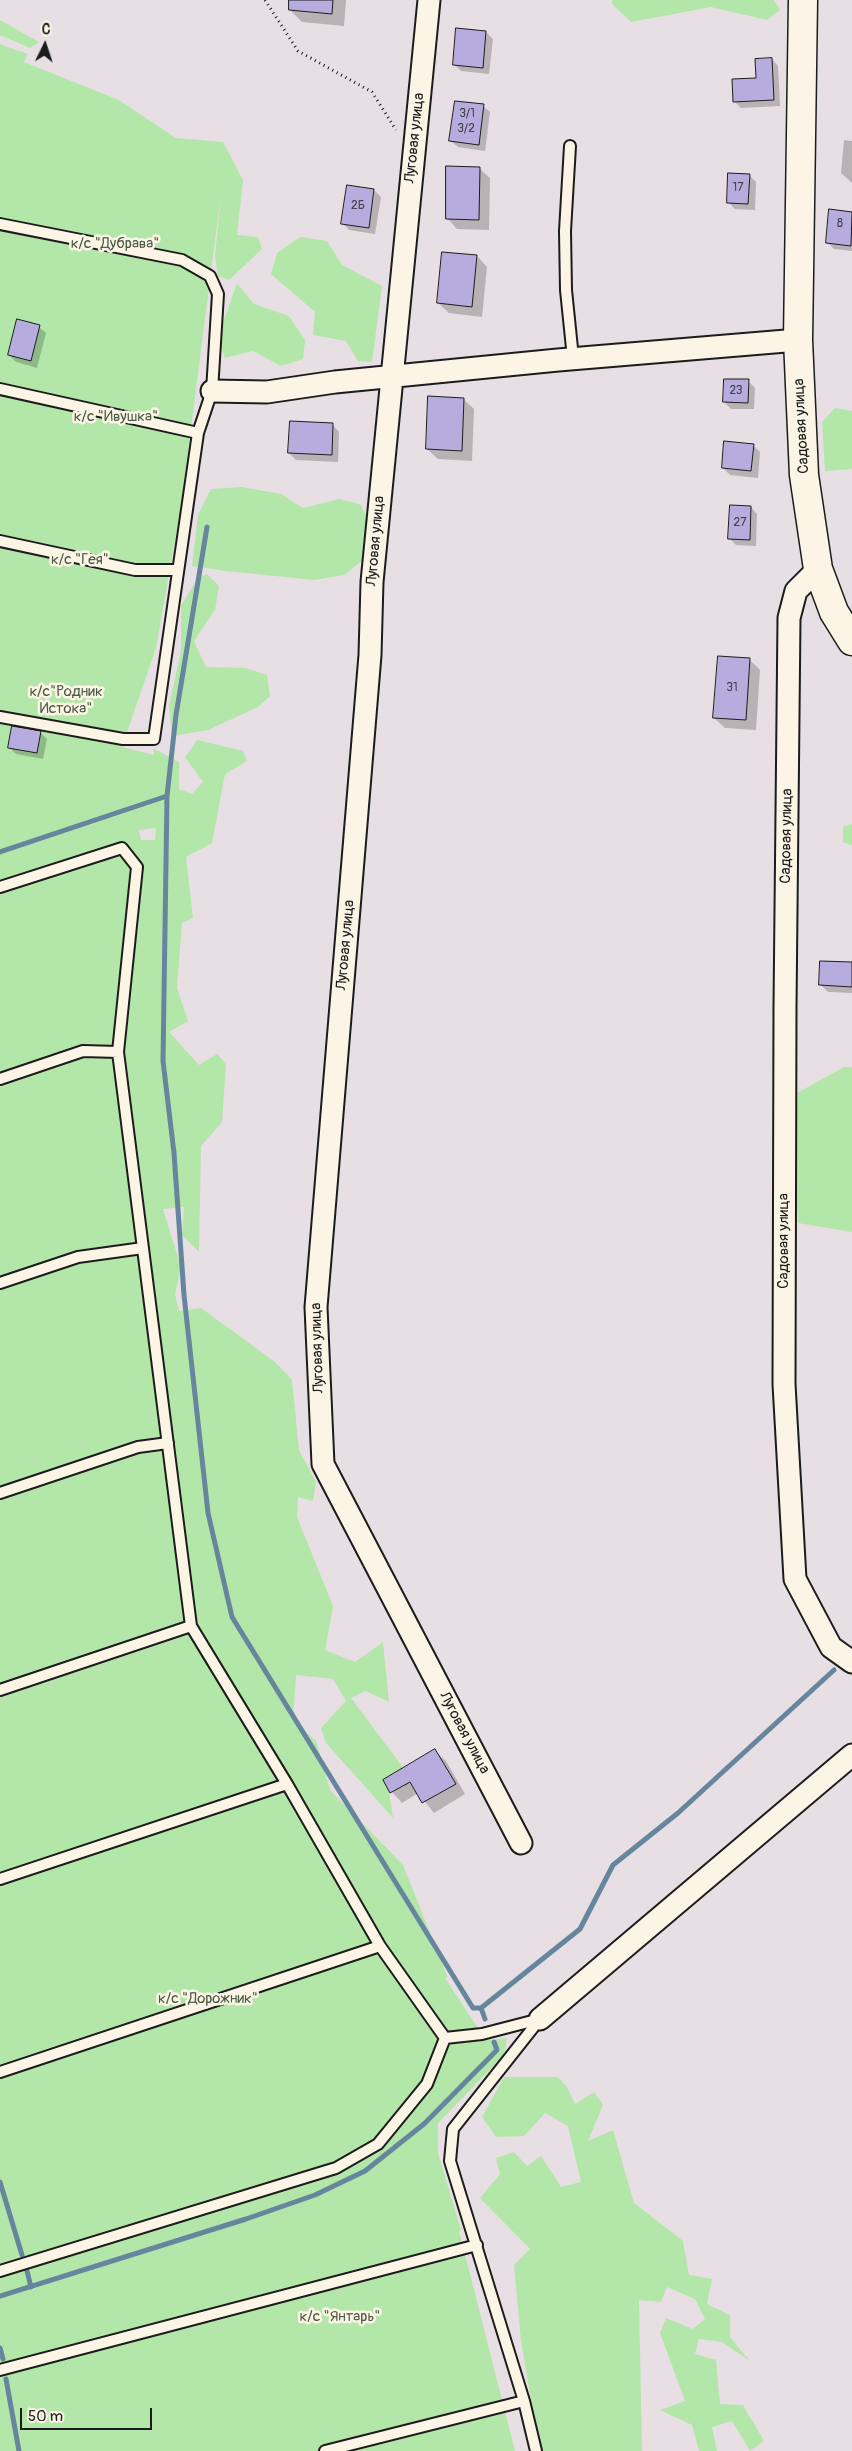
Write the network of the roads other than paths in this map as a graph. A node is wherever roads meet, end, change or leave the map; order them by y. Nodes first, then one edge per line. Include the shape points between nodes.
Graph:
1 (429, 0) edge
2 (803, 0) edge
3 (570, 146) dead end
4 (0, 224) edge
5 (798, 340) junction
6 (573, 358) junction
7 (391, 376) junction
8 (0, 389) edge
9 (212, 391) junction
10 (198, 432) junction
11 (0, 540) edge
12 (818, 569) junction
13 (177, 570) junction
14 (852, 642) edge
15 (0, 716) edge
16 (0, 887) edge
17 (118, 1052) junction
18 (0, 1079) edge
19 (143, 1248) junction
20 (0, 1284) edge
21 (168, 1443) junction
22 (0, 1493) edge
23 (191, 1626) junction
24 (852, 1662) edge
25 (0, 1690) edge
26 (852, 1755) edge
27 (287, 1784) junction
28 (521, 1842) dead end
29 (0, 1879) edge
30 (380, 1946) junction
31 (540, 2019) junction
32 (445, 2038) junction
33 (0, 2072) edge
34 (477, 2245) junction
35 (0, 2271) edge
36 (0, 2370) edge
37 (524, 2400) junction
38 (325, 2451) edge
39 (536, 2451) edge

1 - 7 street, Луговая улица
2 - 5 main road, Садовая улица
3 - 6 lane via 565,231 566,290
4 - 9 lane via 182,260 210,276 218,294
5 - 6 street
5 - 12 main road, Садовая улица via 804,475
6 - 7 street
7 - 9 street via 267,392
7 - 28 street, Луговая улица via 316,1307 323,1464
8 - 10 lane
9 - 10 lane
10 - 13 lane
11 - 13 lane via 135,570
12 - 14 main road via 834,612
12 - 24 street, Садовая улица via 796,591 789,618 784,1384 795,1578 830,1647
13 - 15 lane via 154,739 123,739
16 - 17 lane via 122,848 137,867
17 - 18 lane via 84,1050
17 - 19 lane
19 - 20 lane via 78,1257
19 - 21 lane
21 - 22 lane via 138,1447
21 - 23 lane
23 - 25 lane
23 - 27 lane
26 - 31 street
27 - 29 lane
27 - 30 lane
30 - 32 lane
30 - 33 lane
31 - 32 lane via 482,2034
31 - 34 lane via 454,2129 450,2161
32 - 35 lane via 427,2084 378,2144 336,2168
34 - 36 lane
34 - 37 lane
37 - 38 lane
37 - 39 lane

